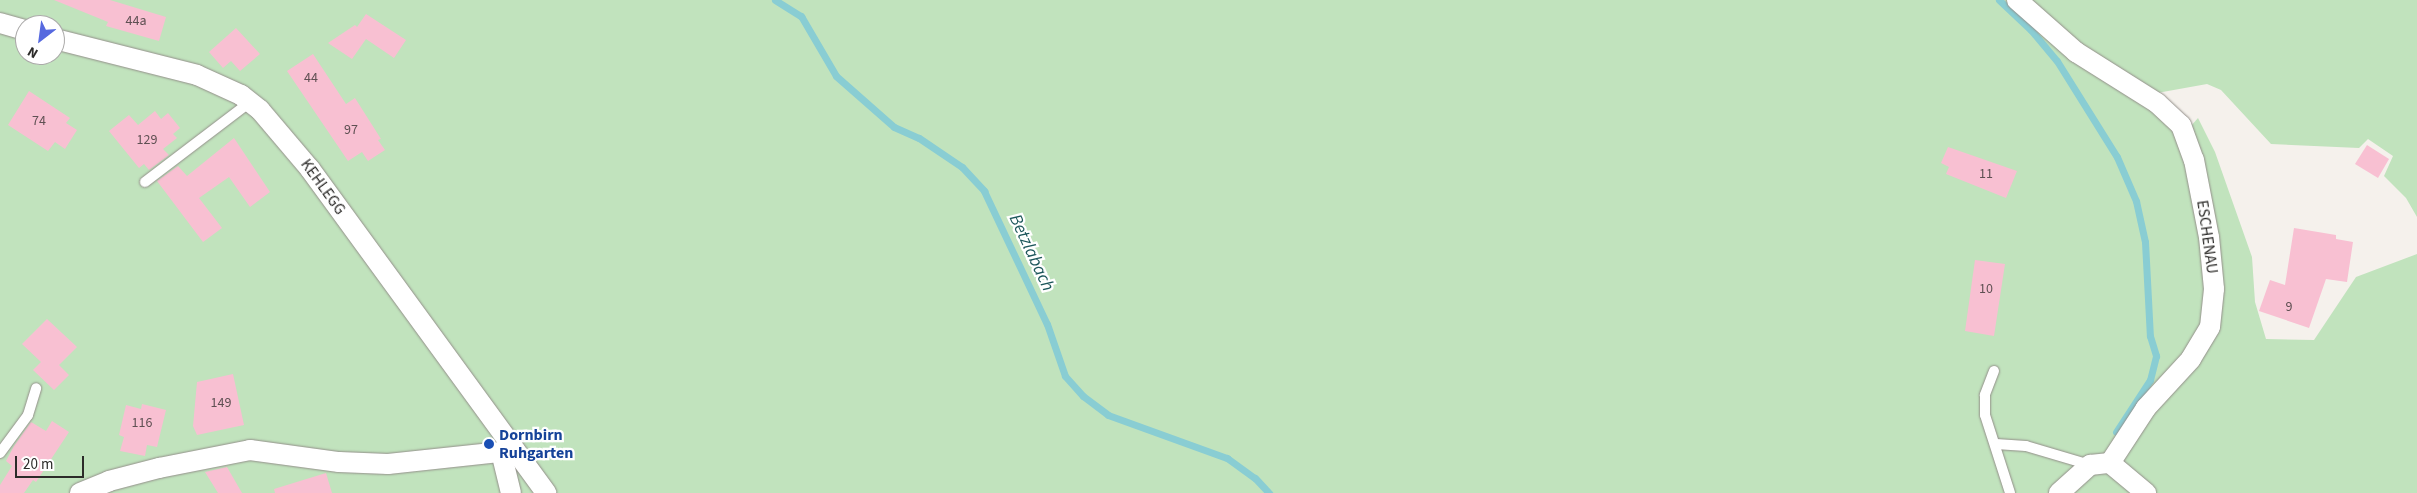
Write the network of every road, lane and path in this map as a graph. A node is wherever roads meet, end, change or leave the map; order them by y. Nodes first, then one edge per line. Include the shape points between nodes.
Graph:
1 (2017, 0) edge
2 (0, 23) edge
3 (15, 27) edge
4 (65, 42) edge
5 (250, 102) junction
6 (145, 182) dead end
7 (1994, 371) dead end
8 (36, 388) dead end
9 (1996, 444) junction
10 (506, 448) junction
11 (0, 452) edge
12 (2100, 464) junction
13 (80, 493) edge
14 (511, 493) edge
15 (546, 493) edge
16 (2010, 493) edge
17 (2059, 493) edge
18 (2146, 493) edge

1 - 12 street, ESCHENAU via 2076,52 2157,103 2181,125 2194,160 2210,246 2214,289 2210,327 2191,359
2 - 3 street
4 - 5 street, KEHLEGG via 197,76
5 - 6 lane
5 - 10 street, KEHLEGG via 276,126 310,169
7 - 9 lane via 1985,395 1985,415
8 - 11 lane via 28,415
9 - 12 lane via 2026,446
9 - 16 lane
10 - 13 street via 388,464 339,462 250,450 159,468 109,481
10 - 14 street, KEHLEGG
10 - 15 street, KEHLEGG
12 - 17 street, ESCHENAU
12 - 18 street

